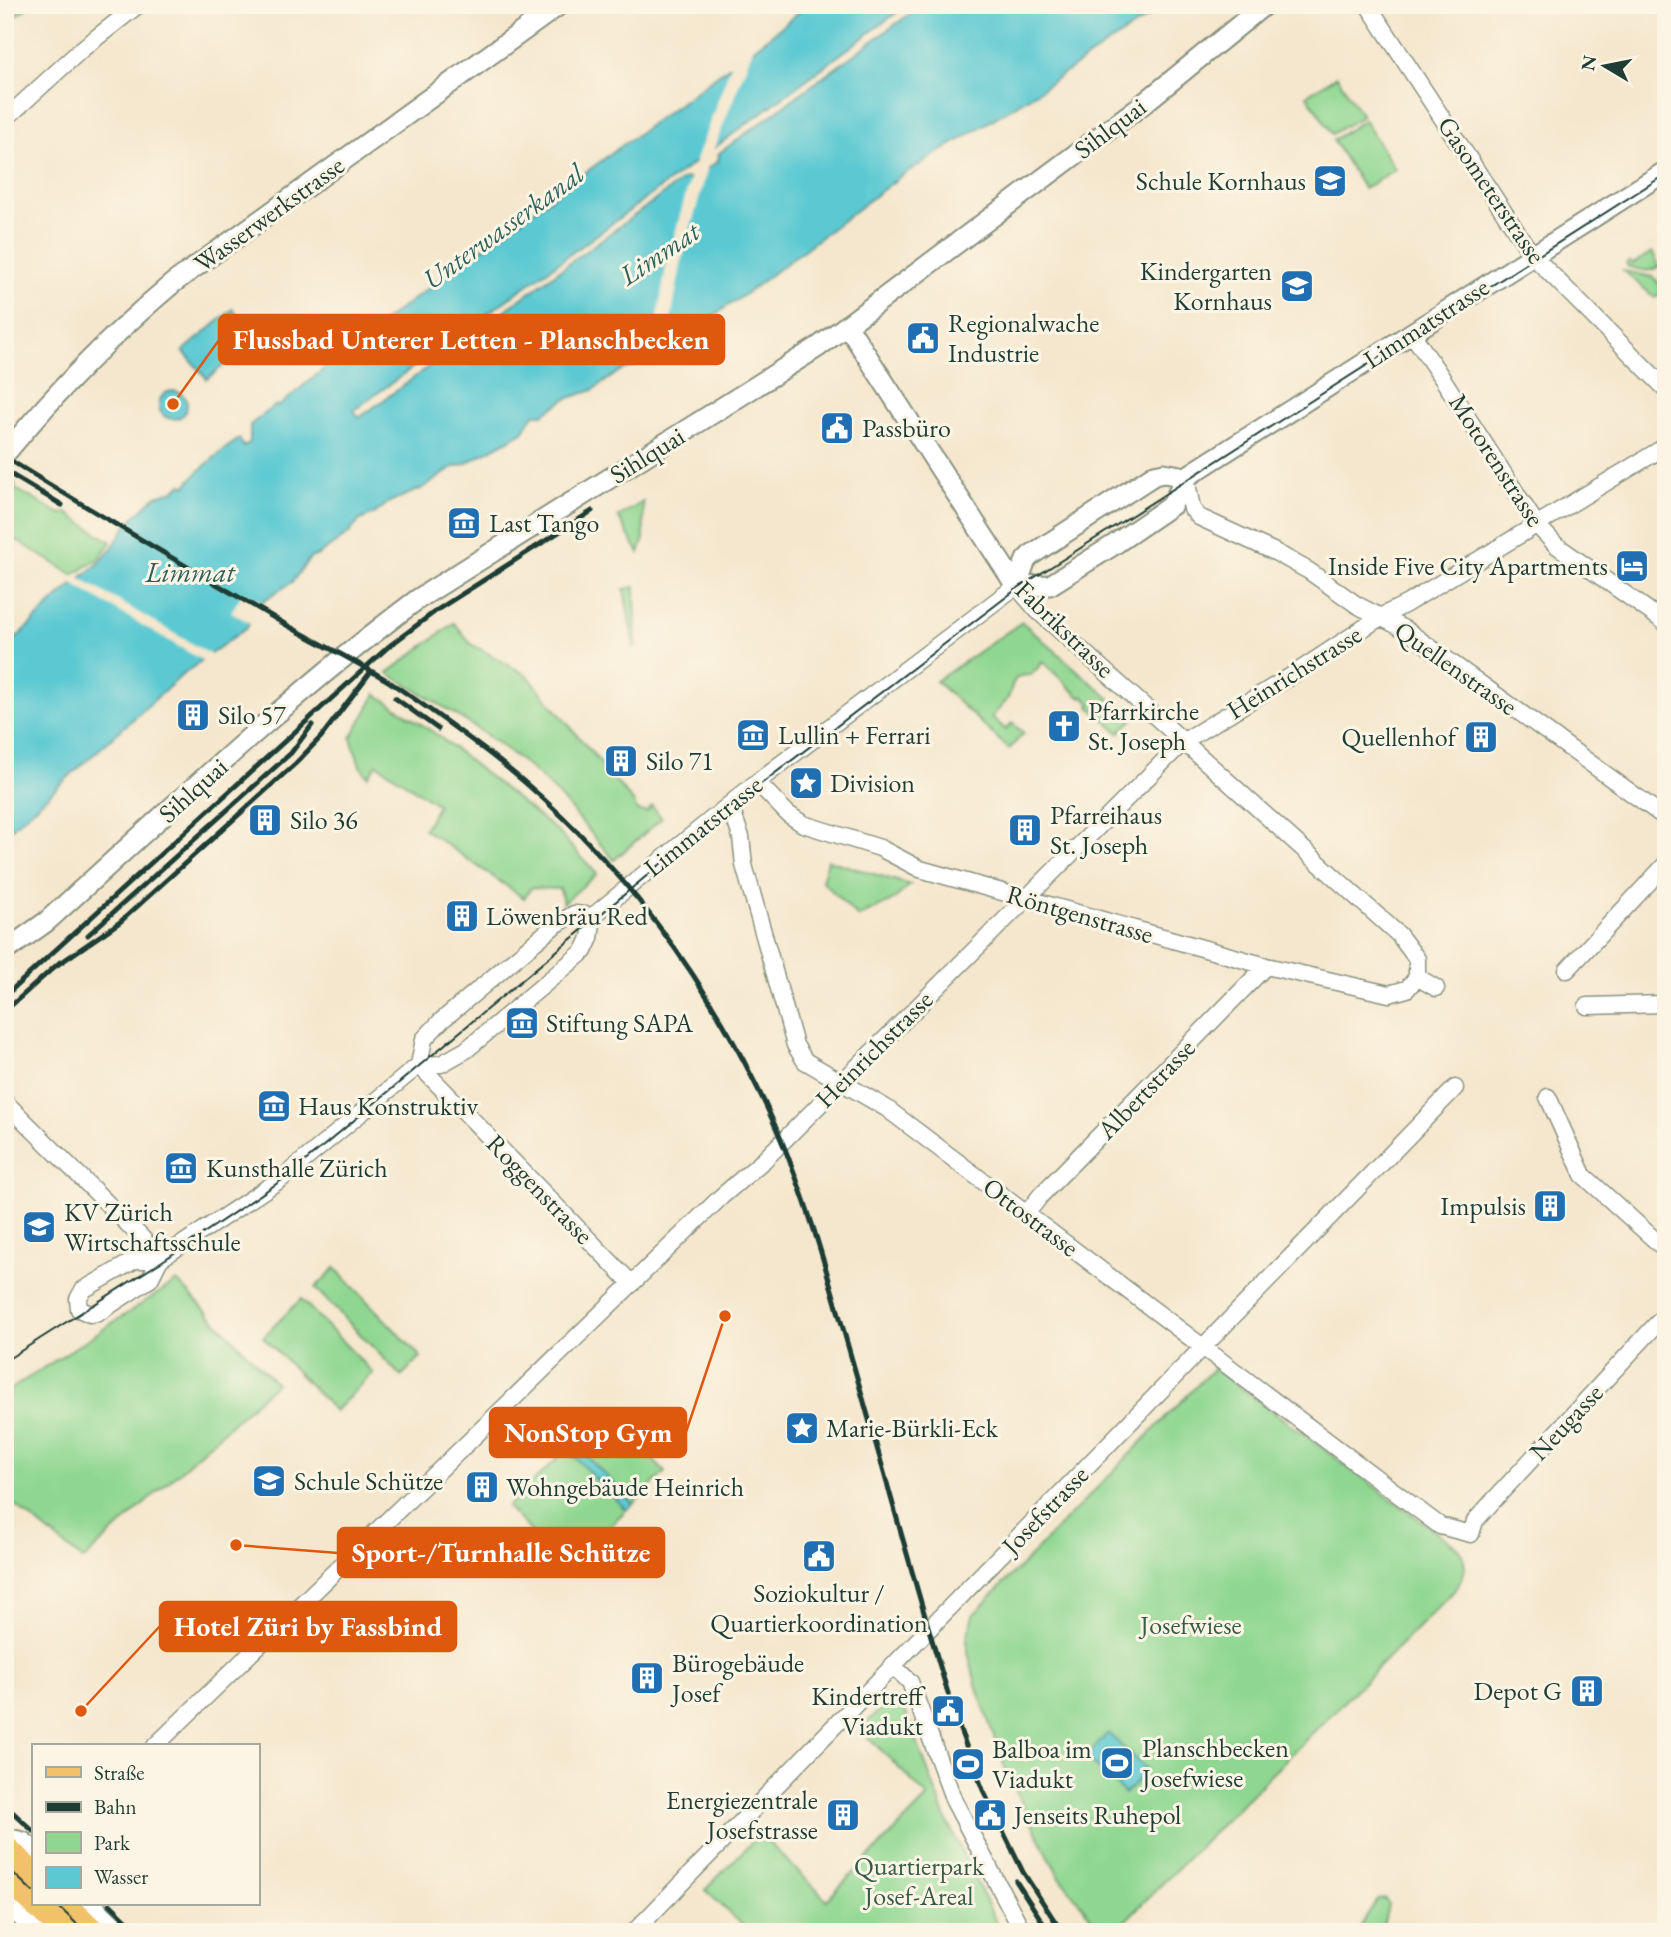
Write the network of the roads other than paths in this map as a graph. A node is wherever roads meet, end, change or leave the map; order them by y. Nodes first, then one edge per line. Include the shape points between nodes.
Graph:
1 (138, 5) edge
2 (559, 5) edge
3 (1264, 5) edge
4 (1368, 5) edge
5 (5, 119) edge
6 (1666, 170) edge
7 (1532, 255) junction
8 (847, 325) junction
9 (1411, 332) junction
10 (1666, 388) edge
11 (1666, 446) edge
12 (5, 454) edge
13 (1186, 477) junction
14 (1536, 524) junction
15 (1016, 586) junction
16 (1382, 616) junction
17 (1666, 623) edge
18 (1184, 741) junction
19 (757, 782) junction
20 (730, 805) junction
21 (1666, 818) edge
22 (1666, 864) edge
23 (1026, 899) junction
24 (593, 916) junction
25 (46, 922) junction
26 (5, 951) edge
27 (1266, 965) junction
28 (5, 968) edge
29 (1567, 970) dead end
30 (1417, 977) junction
31 (1436, 988) dead end
32 (1666, 1004) edge
33 (1587, 1006) dead end
34 (419, 1065) junction
35 (839, 1083) junction
36 (1455, 1088) dead end
37 (1548, 1097) dead end
38 (5, 1102) edge
39 (1027, 1213) junction
40 (1666, 1250) edge
41 (160, 1259) junction
42 (632, 1284) junction
43 (1666, 1314) edge
44 (1203, 1348) junction
45 (1471, 1534) joint
46 (893, 1667) junction
47 (157, 1744) edge
48 (5, 1838) edge
49 (5, 1847) edge
50 (32, 1849) edge
51 (32, 1873) edge
52 (5, 1875) edge
53 (32, 1901) edge
54 (5, 1902) edge
55 (37, 1906) edge
56 (67, 1906) edge
57 (93, 1906) edge
58 (38, 1932) edge
59 (65, 1932) edge
60 (94, 1932) edge
61 (120, 1932) edge
62 (635, 1932) edge
63 (1024, 1932) edge

1 - 5 street
2 - 12 street, Wasserwerkstrasse via 173,284 99,349
3 - 8 street, Sihlquai via 1143,104
4 - 7 street, Gasometerstrasse
6 - 7 street, Limmatstrasse
7 - 9 street, Limmatstrasse
7 - 10 street, Gasometerstrasse
8 - 15 street, Fabrikstrasse
8 - 25 street, Sihlquai via 418,598 300,694
9 - 13 street, Limmatstrasse
9 - 14 street, Motorenstrasse
11 - 14 street, Heinrichstrasse
13 - 15 street, Limmatstrasse via 1172,505 1112,546 1050,585
13 - 15 street, Limmatstrasse via 1154,475 1031,555
13 - 16 street, Quellenstrasse via 1192,509 1199,517 1275,552
14 - 16 street, Heinrichstrasse
14 - 17 street, Motorenstrasse via 1556,545
15 - 18 street, Fabrikstrasse
15 - 19 street, Limmatstrasse
16 - 18 street, Heinrichstrasse
16 - 21 street, Quellenstrasse
18 - 23 street, Heinrichstrasse
18 - 30 street, Fabrikstrasse via 1399,935 1417,959
19 - 20 street, Limmatstrasse
19 - 23 street, Röntgenstrasse via 803,824 880,848 919,869
20 - 24 street, Limmatstrasse
20 - 35 street, Ottostrasse via 795,1045 805,1061
22 - 29 street
23 - 27 street, Röntgenstrasse
23 - 35 street, Heinrichstrasse
24 - 34 street, Limmatstrasse via 574,914 559,922 451,1012 424,1040
24 - 34 street via 584,951 466,1050 441,1065
25 - 26 street, Sihlquai
25 - 28 street, Sihlquai
27 - 30 street, Röntgenstrasse via 1389,994 1406,989
27 - 39 street, Albertstrasse
30 - 31 street
32 - 33 street
34 - 41 street via 281,1179
34 - 42 street, Roggenstrasse
35 - 39 street, Ottostrasse via 886,1108
35 - 42 street, Heinrichstrasse
36 - 44 street, Josefstrasse
37 - 40 street via 1583,1175
38 - 41 street
39 - 44 street, Ottostrasse
41 - 41 street via 135,1260 83,1290 79,1309 90,1314 103,1310 150,1279
42 - 47 street, Heinrichstrasse
43 - 45 street, Neugasse via 1475,1521
44 - 45 street, Ottostrasse via 1440,1526
44 - 46 street, Josefstrasse
46 - 62 street, Josefstrasse
46 - 63 street via 910,1682 954,1801
48 - 50 street
49 - 51 main road
52 - 53 main road
54 - 58 street
55 - 59 main road
56 - 60 main road
57 - 61 street

